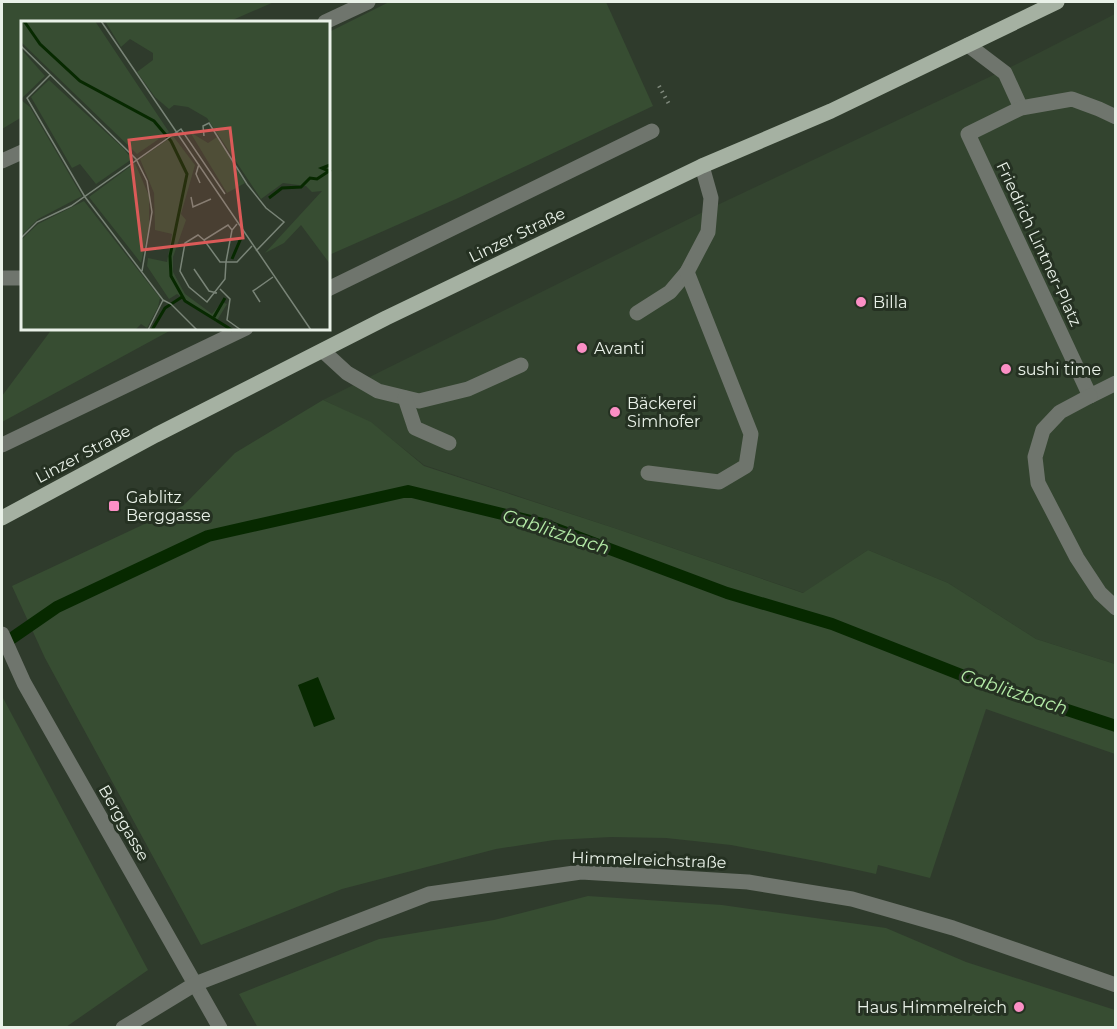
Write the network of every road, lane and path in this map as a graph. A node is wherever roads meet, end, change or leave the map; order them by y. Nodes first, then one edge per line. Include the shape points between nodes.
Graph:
1 (368, 2) edge
2 (1057, 2) edge
3 (327, 21) edge
4 (968, 45) junction
5 (1021, 108) junction
6 (1116, 117) edge
7 (652, 131) dead end
8 (21, 152) edge
9 (2, 161) edge
10 (702, 166) junction
11 (687, 272) junction
12 (2, 278) edge
13 (21, 278) edge
14 (330, 288) edge
15 (637, 313) dead end
16 (242, 330) edge
17 (323, 351) junction
18 (521, 364) dead end
19 (1116, 383) edge
20 (1090, 396) junction
21 (405, 398) junction
22 (449, 443) dead end
23 (2, 445) edge
24 (648, 473) dead end
25 (2, 518) edge
26 (1116, 608) edge
27 (2, 634) edge
28 (195, 984) junction
29 (1116, 985) edge
30 (123, 1028) edge
31 (220, 1028) edge

1 - 3 street
2 - 4 main road, Linzer Straße
4 - 5 street via 1005,73
4 - 10 main road, Linzer Straße via 831,111
5 - 6 street, Friedrich Lintner-Platz via 1071,99
5 - 20 street, Friedrich Lintner-Platz via 968,134
7 - 14 street
8 - 9 street
10 - 11 street via 711,198 708,232
10 - 17 main road, Linzer Straße
11 - 15 street via 670,292
11 - 24 street via 751,434 746,466 719,482
12 - 13 street
16 - 23 street
17 - 21 street via 347,373 378,392
17 - 25 main road, Linzer Straße
18 - 21 street via 468,389 419,401
19 - 20 street
20 - 26 street via 1060,412 1044,430 1035,457 1038,483 1077,558 1100,593
21 - 22 street via 415,428
27 - 28 street, Berggasse via 24,683
28 - 29 street, Himmelreichstraße via 429,894 581,872 748,882 852,900 953,928
28 - 30 street, Himmelreichstraße
28 - 31 street, Berggasse

